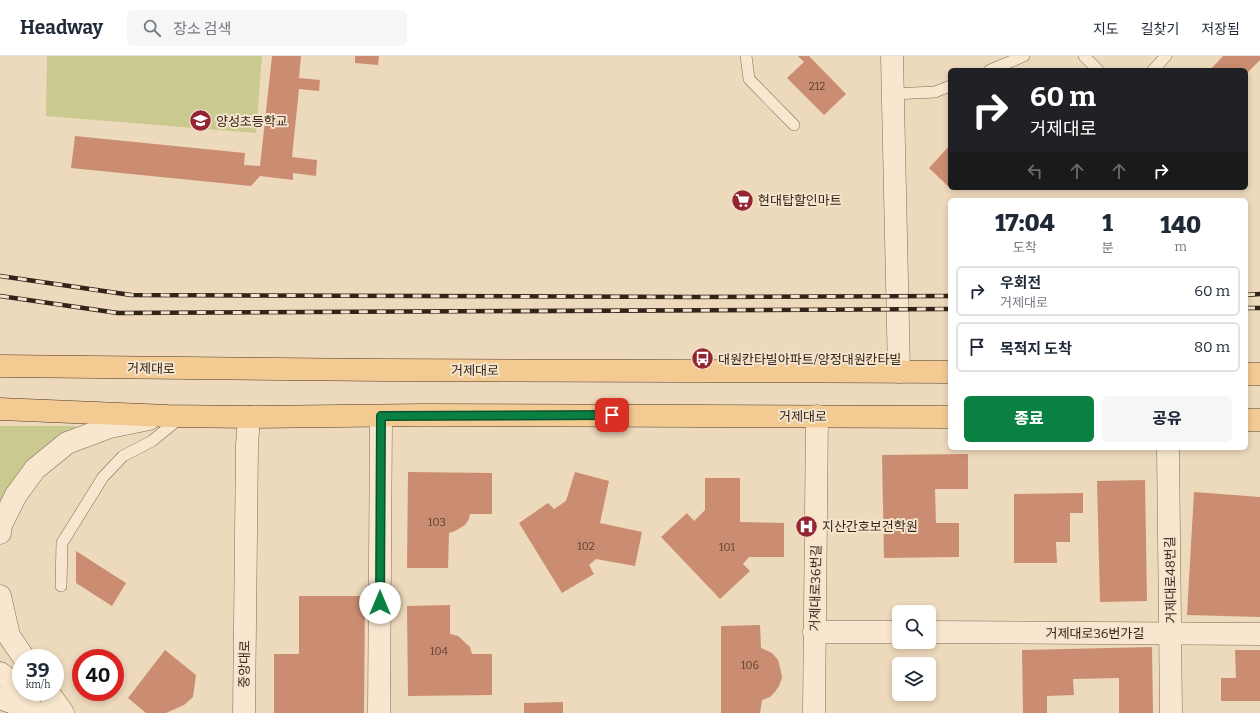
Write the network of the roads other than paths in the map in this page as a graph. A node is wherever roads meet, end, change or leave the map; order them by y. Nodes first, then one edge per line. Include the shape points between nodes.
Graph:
1 (746, 56) edge
2 (892, 56) edge
3 (1024, 56) edge
4 (1084, 56) edge
5 (1166, 56) edge
6 (995, 68) edge
7 (1096, 68) edge
8 (1155, 68) edge
9 (948, 87) edge
10 (892, 94) junction
11 (794, 125) dead end
12 (0, 366) edge
13 (899, 372) junction
14 (948, 372) edge
15 (1248, 374) edge
16 (1260, 374) edge
17 (0, 408) edge
18 (176, 416) junction
19 (381, 416) junction
20 (817, 416) junction
21 (249, 417) junction
22 (948, 417) edge
23 (1248, 420) edge
24 (1260, 420) edge
25 (1168, 450) edge
26 (0, 533) edge
27 (61, 586) dead end
28 (0, 596) edge
29 (814, 632) junction
30 (892, 632) edge
31 (936, 632) edge
32 (1171, 634) junction
33 (1260, 634) edge
34 (18, 649) edge
35 (0, 672) edge
36 (12, 681) edge
37 (0, 698) edge
38 (39, 701) edge
39 (54, 701) edge
40 (40, 713) edge
41 (55, 713) edge
42 (63, 713) edge
43 (244, 713) edge
44 (379, 713) edge
45 (814, 713) edge
46 (1172, 713) edge

1 - 11 lane via 749,79
2 - 10 street
3 - 6 lane
4 - 7 lane
5 - 8 lane
9 - 10 lane via 935,92
10 - 13 street
12 - 13 main road, 거제대로
13 - 14 main road, 거제대로
15 - 16 main road
17 - 18 main road, 거제대로
18 - 21 main road, 거제대로
18 - 26 street via 110,427 67,443 35,469 16,495 1,525
18 - 27 lane via 152,441 123,456 103,477 62,543
19 - 20 main road, 거제대로
19 - 21 main road, 거제대로
19 - 44 street
20 - 22 main road, 거제대로
20 - 29 street, 거제대로36번길
21 - 43 street, 중앙대로
23 - 24 main road
25 - 32 street, 거제대로48번길
28 - 34 street via 10,636
29 - 30 street
29 - 45 street, 거제대로36번길
31 - 32 street, 거제대로36번가길
32 - 33 street, 거제대로36번가길
32 - 46 street, 거제대로48번길
35 - 36 street
37 - 40 street
38 - 41 street
39 - 42 street

